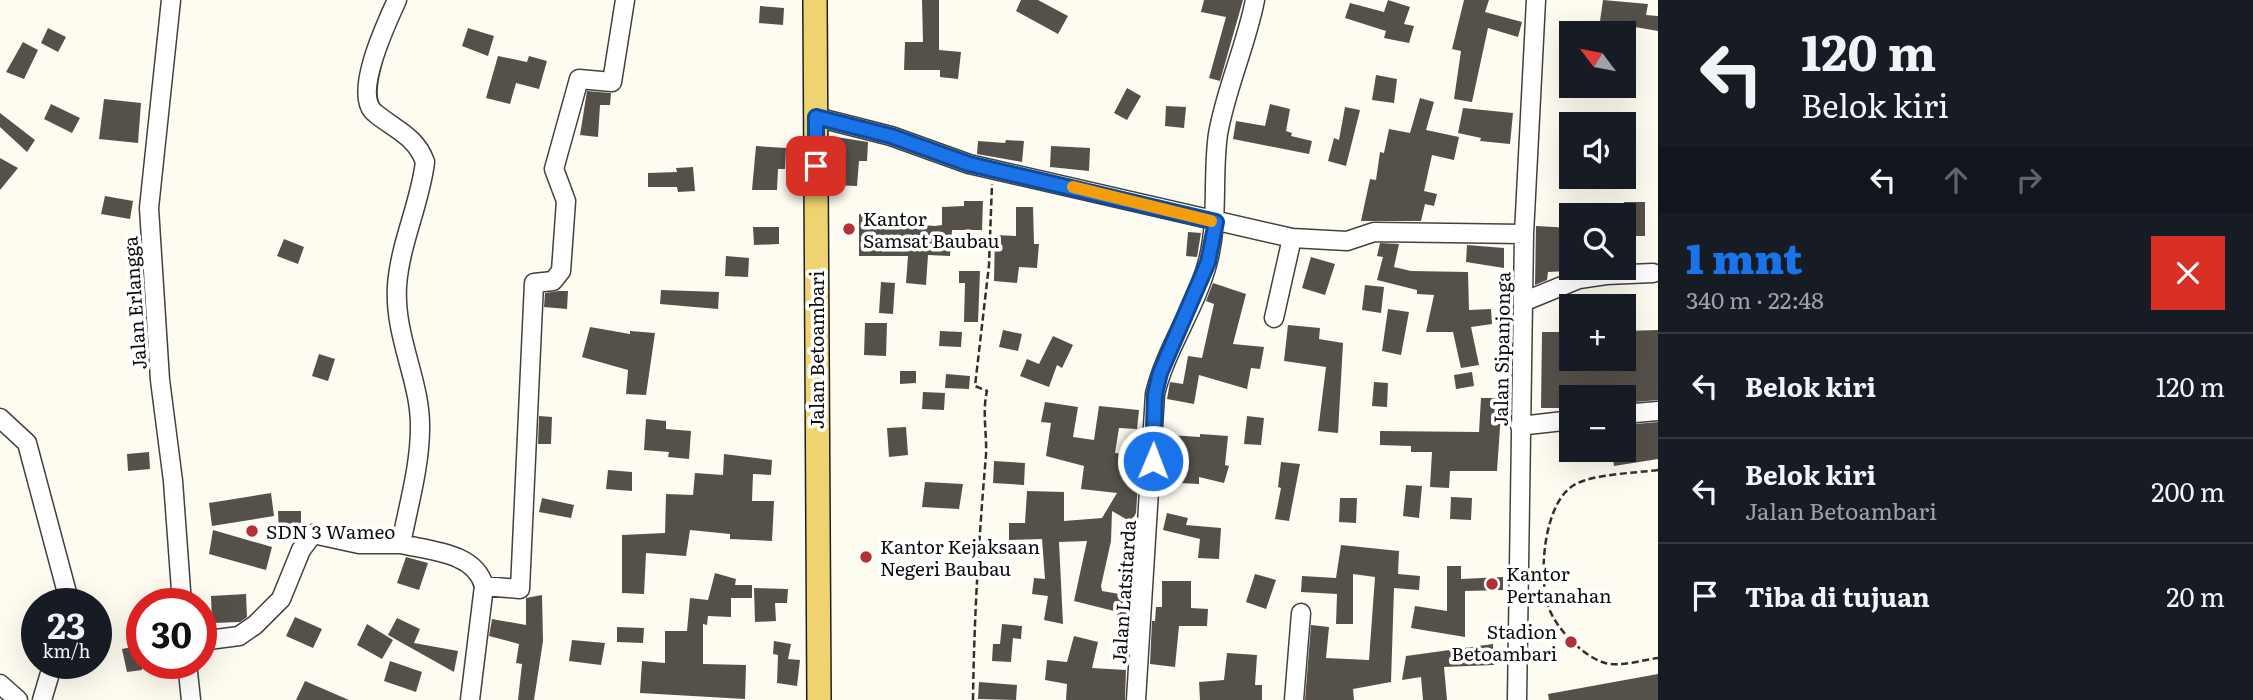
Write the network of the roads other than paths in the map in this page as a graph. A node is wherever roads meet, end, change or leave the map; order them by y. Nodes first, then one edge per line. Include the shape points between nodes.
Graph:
1 (171, 0) edge
2 (397, 0) edge
3 (625, 0) edge
4 (804, 0) edge
5 (816, 0) edge
6 (1255, 0) edge
7 (1536, 0) edge
8 (816, 117) junction
9 (1216, 222) junction
10 (1524, 234) junction
11 (1292, 238) junction
12 (1653, 274) dead end
13 (1523, 302) junction
14 (810, 315) junction
15 (1274, 318) dead end
16 (1658, 411) edge
17 (1636, 413) edge
18 (0, 418) edge
19 (1559, 422) edge
20 (1520, 426) junction
21 (401, 544) junction
22 (484, 586) junction
23 (66, 588) edge
24 (181, 588) edge
25 (1301, 613) dead end
26 (217, 639) edge
27 (48, 679) edge
28 (189, 679) edge
29 (0, 684) edge
30 (18, 700) edge
31 (42, 700) edge
32 (191, 700) edge
33 (470, 700) edge
34 (808, 700) edge
35 (819, 700) edge
36 (1136, 700) edge
37 (1294, 700) edge
38 (1517, 700) edge

1 - 24 street, Jalan Erlangga via 149,208
2 - 21 street via 368,75 367,101 372,111 421,149 425,162 397,288 399,329 421,429
3 - 22 street via 612,82 579,79 554,169 566,201 561,271 553,282 534,283 520,589
4 - 14 main road, Jalan Betoambari
5 - 8 main road, Jalan Betoambari
6 - 9 street, Jalan Latsitarda via 1220,125
7 - 10 street, Jalan Sipanjonga
8 - 9 street via 993,169
8 - 14 main road, Jalan Betoambari
9 - 11 street
9 - 36 street, Jalan Latsitarda via 1208,262 1155,394
10 - 11 street via 1374,232 1347,241
10 - 13 street, Jalan Sipanjonga
11 - 15 street
12 - 13 street via 1579,279
13 - 20 street, Jalan Sipanjonga
14 - 34 main road, Jalan Betoambari
14 - 35 main road, Jalan Betoambari
16 - 17 street
18 - 23 street via 27,443
19 - 20 street
20 - 38 street, Jalan Sipanjonga
21 - 22 street via 466,560 481,575
21 - 26 street via 359,544 313,534 301,550 281,599 239,636
22 - 33 street
25 - 37 street
27 - 31 street
28 - 32 street
29 - 30 street

